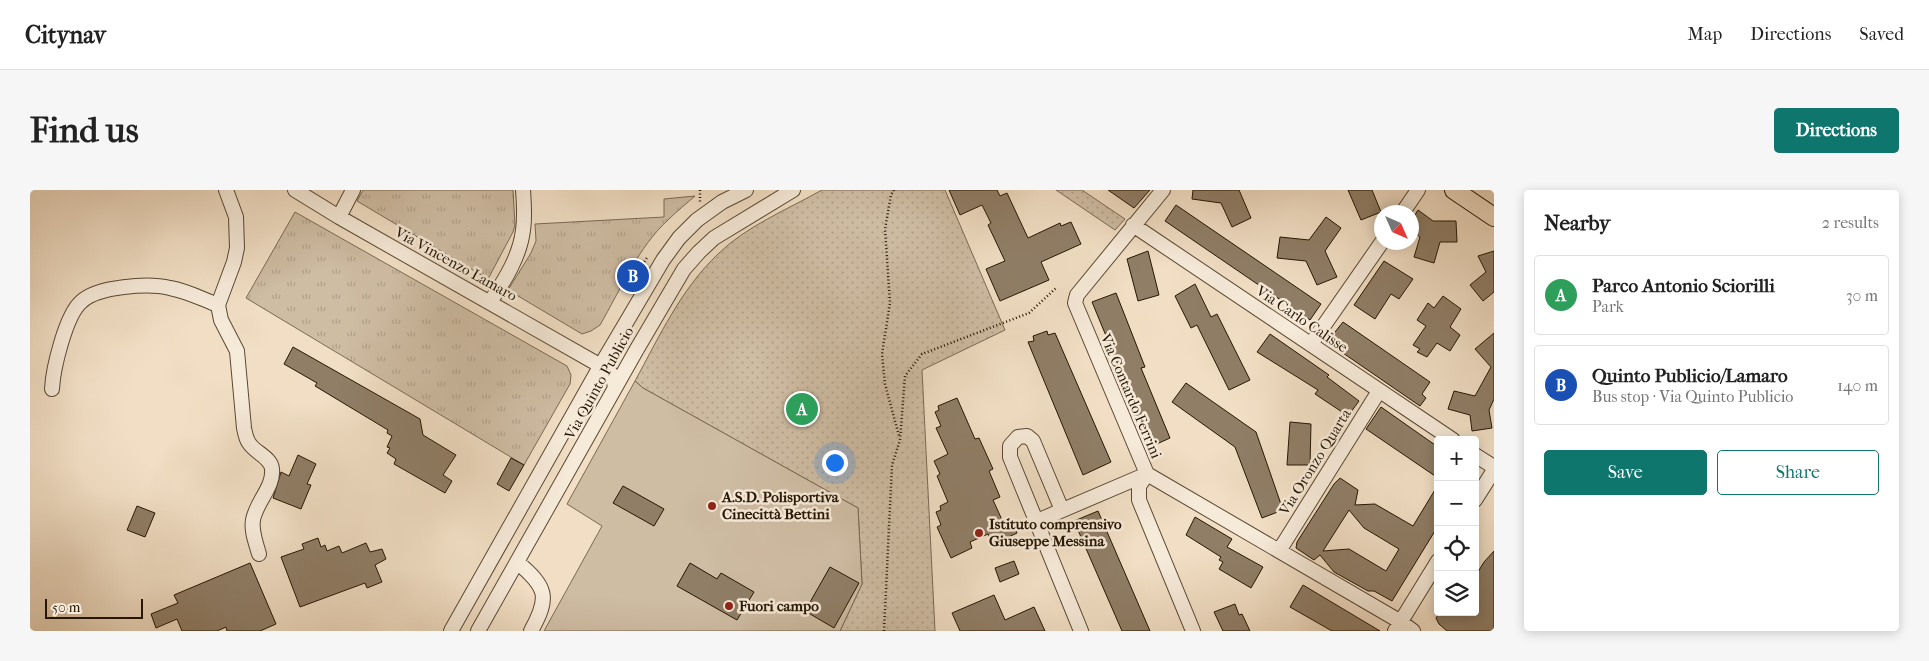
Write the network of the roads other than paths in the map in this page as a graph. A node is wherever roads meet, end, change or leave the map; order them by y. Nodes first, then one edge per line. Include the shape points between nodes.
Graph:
1 (226, 190) edge
2 (295, 190) edge
3 (353, 190) edge
4 (523, 190) edge
5 (746, 190) edge
6 (793, 190) edge
7 (1164, 190) edge
8 (1418, 190) edge
9 (1454, 190) edge
10 (1408, 205) edge
11 (338, 217) junction
12 (1494, 217) edge
13 (1133, 225) junction
14 (1376, 250) edge
15 (490, 302) junction
16 (218, 305) junction
17 (1311, 344) junction
18 (601, 365) junction
19 (615, 388) junction
20 (52, 389) dead end
21 (1379, 391) junction
22 (1447, 436) edge
23 (1479, 458) edge
24 (1494, 468) edge
25 (1147, 474) junction
26 (1479, 493) edge
27 (1062, 510) junction
28 (1038, 522) junction
29 (1279, 551) junction
30 (259, 554) dead end
31 (517, 562) junction
32 (1434, 568) edge
33 (1398, 626) edge
34 (451, 631) edge
35 (478, 631) edge
36 (531, 631) edge
37 (1081, 631) edge
38 (1193, 631) edge
39 (1413, 631) edge

1 - 16 street via 236,217 237,248
2 - 11 street, Via Vincenzo Lamaro
3 - 11 street
4 - 15 street via 521,243 509,272
5 - 18 street, Via Quinto Publicio via 711,210 678,238
6 - 19 street, Via Quinto Publicio via 720,234 694,258 671,290
7 - 13 street, Via Contardo Ferrini
8 - 10 street
9 - 12 main road
11 - 15 street, Via Vincenzo Lamaro
13 - 17 street, Via Carlo Calisse
13 - 25 street, Via Contardo Ferrini via 1077,295 1075,302
14 - 17 street
15 - 18 street, Via Vincenzo Lamaro
16 - 20 street via 170,287 105,290 90,295 78,304 73,314 57,358
16 - 30 street via 221,320 237,351 247,438 253,448 270,462 272,470 269,485 253,519 253,534
17 - 21 street, Via Carlo Calisse
18 - 19 street via 611,372
18 - 34 street, Via Quinto Publicio
19 - 31 street, Via Quinto Publicio
21 - 22 street, Via Carlo Calisse
21 - 29 street, Via Oronzo Quarta
23 - 24 street
24 - 26 street
25 - 27 street
25 - 29 street, Via Contardo Ferrini
25 - 38 street via 1139,486 1139,500
27 - 28 street
27 - 28 street via 1033,441 1027,436 1018,437 1011,443 1009,453
28 - 37 street
29 - 33 street, Via Contardo Ferrini
31 - 35 street, Via Quinto Publicio
31 - 36 street via 537,582 543,595 542,611
32 - 33 street
33 - 39 street, Via Contardo Ferrini

